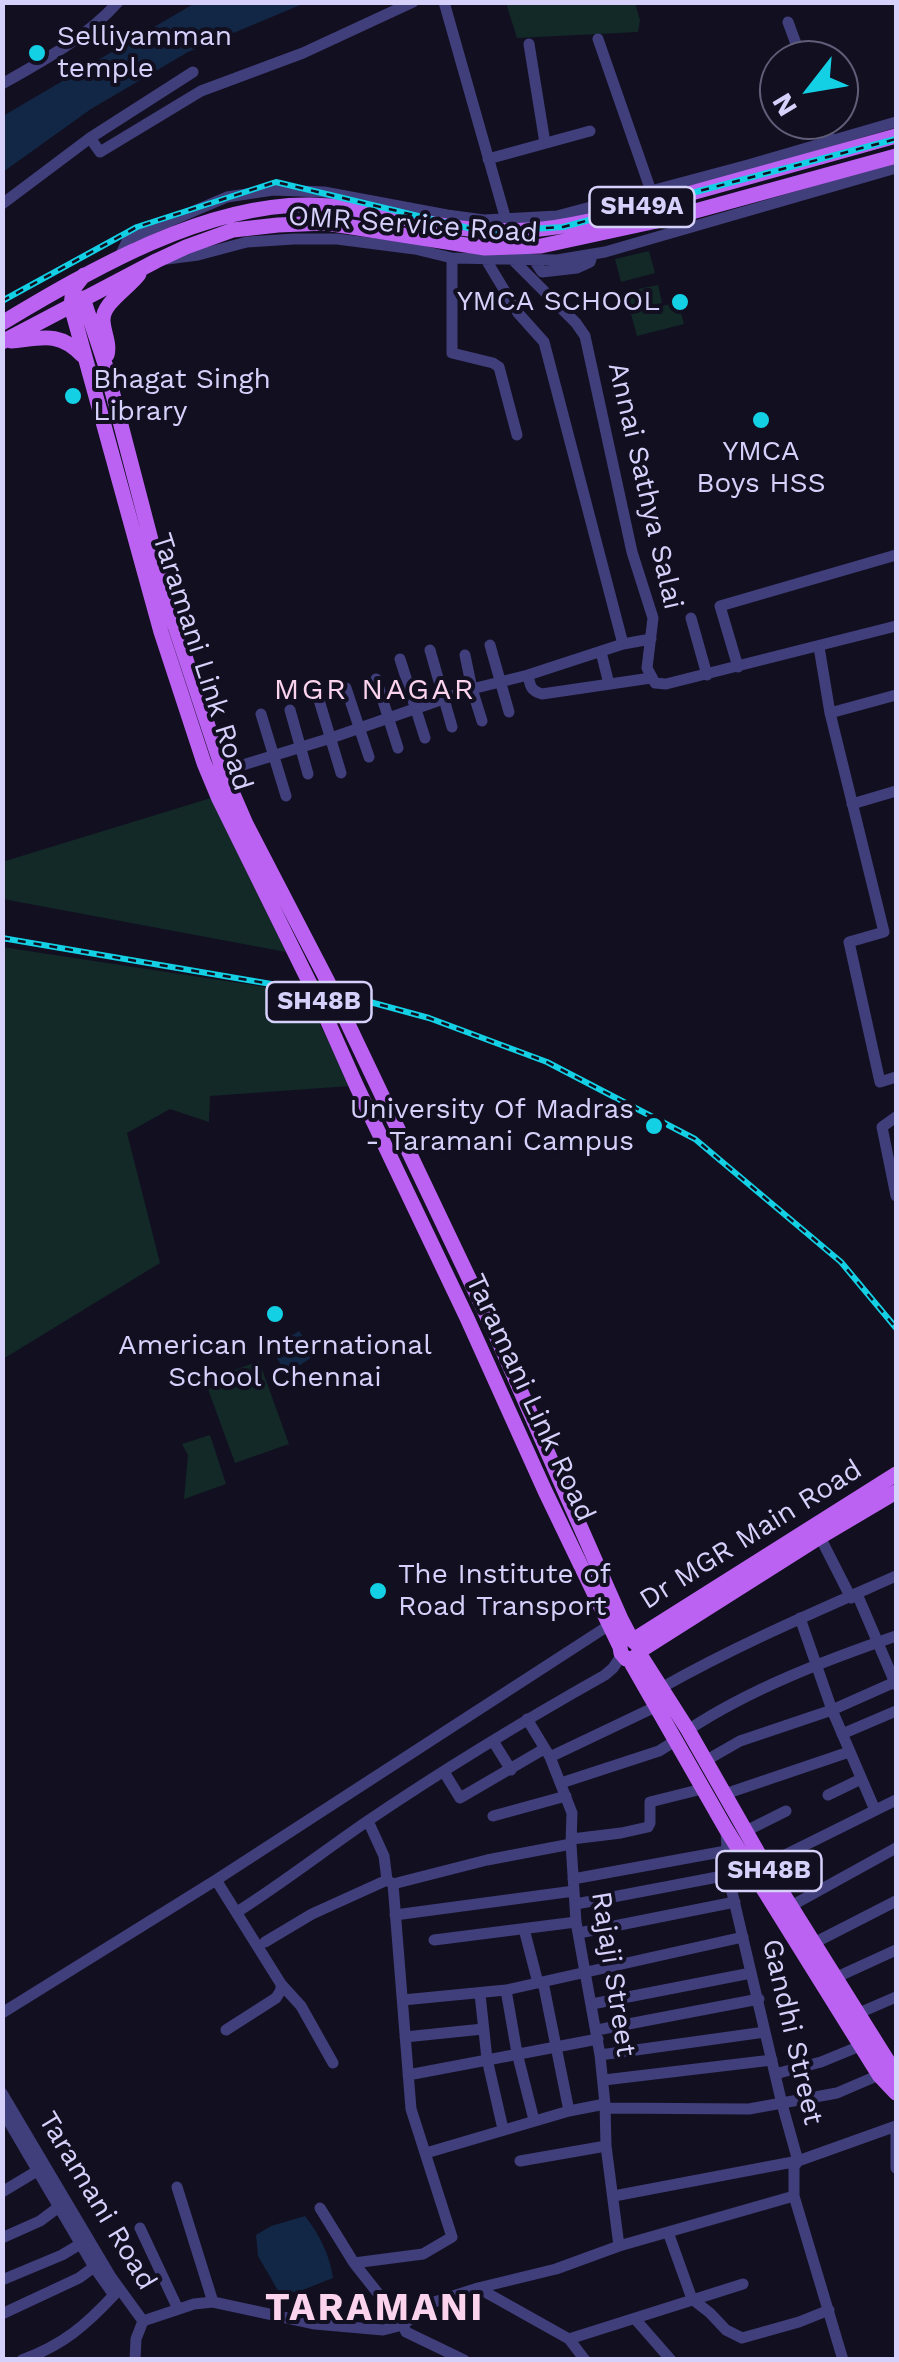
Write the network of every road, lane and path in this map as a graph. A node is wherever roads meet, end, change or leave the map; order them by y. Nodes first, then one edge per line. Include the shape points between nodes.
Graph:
1 (118, 2) edge
2 (413, 2) edge
3 (444, 2) edge
4 (788, 22) dead end
5 (598, 40) dead end
6 (795, 40) edge
7 (529, 44) dead end
8 (193, 72) dead end
9 (2, 84) edge
10 (896, 122) edge
11 (590, 131) dead end
12 (896, 136) edge
13 (90, 138) junction
14 (830, 141) joint
15 (546, 144) junction
16 (896, 156) edge
17 (817, 158) junction
18 (488, 160) junction
19 (896, 168) edge
20 (821, 176) junction
21 (651, 192) junction
22 (2, 204) edge
23 (501, 223) junction
24 (411, 243) junction
25 (119, 258) junction
26 (452, 258) junction
27 (486, 258) junction
28 (512, 259) junction
29 (150, 264) junction
30 (78, 278) junction
31 (77, 302) junction
32 (2, 323) edge
33 (3, 342) edge
34 (85, 358) junction
35 (104, 364) junction
36 (518, 435) dead end
37 (896, 555) edge
38 (691, 618) dead end
39 (896, 626) edge
40 (651, 639) junction
41 (490, 644) dead end
42 (622, 644) junction
43 (819, 647) junction
44 (430, 650) dead end
45 (601, 652) junction
46 (465, 655) dead end
47 (400, 658) dead end
48 (738, 667) junction
49 (706, 674) junction
50 (528, 675) junction
51 (650, 678) junction
52 (376, 679) dead end
53 (502, 682) junction
54 (609, 684) junction
55 (346, 688) dead end
56 (472, 689) junction
57 (896, 695) edge
58 (445, 699) junction
59 (319, 700) dead end
60 (417, 708) junction
61 (290, 710) dead end
62 (510, 712) dead end
63 (830, 713) junction
64 (260, 714) dead end
65 (389, 718) junction
66 (482, 721) dead end
67 (452, 727) dead end
68 (358, 728) junction
69 (330, 738) junction
70 (425, 738) dead end
71 (300, 747) junction
72 (398, 748) dead end
73 (274, 756) junction
74 (369, 758) dead end
75 (223, 770) junction
76 (342, 773) dead end
77 (308, 774) dead end
78 (896, 791) edge
79 (286, 796) dead end
80 (852, 804) junction
81 (890, 930) edge
82 (896, 1077) edge
83 (896, 1117) edge
84 (892, 1153) edge
85 (896, 1191) edge
86 (896, 1474) edge
87 (896, 1492) edge
88 (820, 1536) junction
89 (896, 1576) edge
90 (854, 1596) junction
91 (800, 1618) junction
92 (615, 1622) junction
93 (896, 1636) edge
94 (878, 1642) junction
95 (631, 1649) junction
96 (817, 1665) junction
97 (896, 1684) edge
98 (661, 1688) junction
99 (655, 1707) junction
100 (832, 1710) junction
101 (896, 1711) edge
102 (527, 1719) junction
103 (842, 1734) junction
104 (681, 1735) junction
105 (493, 1741) junction
106 (849, 1752) junction
107 (547, 1753) junction
108 (706, 1761) junction
109 (511, 1770) junction
110 (444, 1772) junction
111 (861, 1779) junction
112 (561, 1783) junction
113 (702, 1788) junction
114 (724, 1794) junction
115 (828, 1795) dead end
116 (566, 1796) junction
117 (896, 1800) edge
118 (875, 1810) junction
119 (786, 1811) dead end
120 (493, 1816) dead end
121 (368, 1820) junction
122 (726, 1829) junction
123 (746, 1831) junction
124 (571, 1842) junction
125 (896, 1848) edge
126 (726, 1850) junction
127 (765, 1865) junction
128 (728, 1874) junction
129 (216, 1880) junction
130 (390, 1882) junction
131 (575, 1891) junction
132 (896, 1901) edge
133 (735, 1902) junction
134 (790, 1906) junction
135 (237, 1912) junction
136 (395, 1915) junction
137 (578, 1928) junction
138 (524, 1929) junction
139 (743, 1937) junction
140 (434, 1940) dead end
141 (265, 1942) dead end
142 (814, 1943) junction
143 (896, 1950) edge
144 (585, 1973) junction
145 (751, 1974) junction
146 (837, 1977) junction
147 (540, 1983) junction
148 (281, 1984) junction
149 (506, 1990) junction
150 (480, 1994) junction
151 (896, 1998) edge
152 (758, 1999) junction
153 (403, 2000) junction
154 (592, 2004) junction
155 (2, 2013) edge
156 (859, 2013) junction
157 (483, 2029) junction
158 (226, 2030) dead end
159 (765, 2032) junction
160 (597, 2034) junction
161 (405, 2038) junction
162 (860, 2046) junction
163 (555, 2047) junction
164 (890, 2047) edge
165 (517, 2054) junction
166 (600, 2055) junction
167 (488, 2059) junction
168 (772, 2060) junction
169 (333, 2063) dead end
170 (776, 2074) junction
171 (896, 2074) edge
172 (408, 2075) junction
173 (879, 2075) junction
174 (604, 2080) junction
175 (2, 2092) edge
176 (896, 2093) edge
177 (782, 2104) junction
178 (606, 2106) junction
179 (568, 2111) junction
180 (3, 2112) edge
181 (534, 2120) junction
182 (896, 2127) edge
183 (503, 2129) junction
184 (606, 2146) junction
185 (426, 2153) junction
186 (520, 2161) dead end
187 (798, 2161) junction
188 (896, 2168) edge
189 (37, 2171) junction
190 (176, 2188) dead end
191 (2, 2192) edge
192 (614, 2196) junction
193 (794, 2196) junction
194 (60, 2206) junction
195 (320, 2208) dead end
196 (140, 2228) dead end
197 (668, 2232) junction
198 (2, 2238) edge
199 (82, 2243) junction
200 (619, 2246) junction
201 (354, 2263) junction
202 (94, 2267) junction
203 (2, 2280) edge
204 (744, 2284) dead end
205 (478, 2288) junction
206 (114, 2295) junction
207 (692, 2299) junction
208 (213, 2302) junction
209 (178, 2309) junction
210 (828, 2310) junction
211 (2, 2314) edge
212 (636, 2320) junction
213 (142, 2322) junction
214 (403, 2325) junction
215 (569, 2339) junction
216 (22, 2360) edge
217 (135, 2360) edge
218 (464, 2360) edge
219 (585, 2360) edge
220 (672, 2360) edge
221 (843, 2360) edge

1 - 9 street via 63,50
2 - 13 street via 201,91 100,152
3 - 18 street
4 - 6 street
5 - 21 street
7 - 15 street
8 - 13 street
10 - 14 street
11 - 15 street
12 - 17 main road, SH49A
13 - 22 street
14 - 21 street
15 - 18 street
16 - 20 main road, SH49A
17 - 20 main road
17 - 23 main road, SH49A via 583,223 528,230
18 - 23 street
19 - 28 street, OMR Service Road via 592,255
20 - 24 main road, SH49A via 541,246
21 - 23 street
23 - 25 main road, SH49A via 462,228 312,205 270,207 231,214
23 - 25 street via 324,192 273,190 227,197 128,239
24 - 26 street, OMR Service Road
24 - 29 main road, SH49A via 326,223 278,224 233,230
25 - 30 main road, SH49A
26 - 27 street, OMR Service Road
26 - 36 street via 452,353 500,367
27 - 28 street, OMR Service Road
27 - 42 street via 544,342
28 - 40 street, Annai Sathya Salai via 584,336 653,618
29 - 31 main road, SH49A
29 - 35 main road, SH48B via 104,308 110,348
30 - 31 main road
30 - 32 main road, SH49A
31 - 33 main road, SH49A
31 - 34 main road, Taramani Link Road / SH48B
31 - 35 main road, Taramani Link Road / SH48B
33 - 34 main road via 53,336
34 - 92 main road, Taramani Link Road / SH48B via 161,632 219,799
35 - 75 main road, Taramani Link Road / SH48B via 168,605
37 - 48 street via 720,606
38 - 49 street
39 - 43 street
40 - 42 street
40 - 51 street, Annai Sathya Salai
41 - 53 street
42 - 45 street
43 - 48 street
43 - 63 street
44 - 58 street
45 - 50 street
45 - 54 street
46 - 56 street
47 - 60 street
48 - 49 street
49 - 51 street via 666,684
50 - 53 street
50 - 54 street via 530,687 542,694
51 - 54 street
52 - 65 street
53 - 56 street
53 - 62 street
55 - 68 street
56 - 58 street
56 - 66 street
57 - 63 street
58 - 60 street
58 - 67 street
59 - 69 street
60 - 65 street
60 - 70 street
61 - 71 street
63 - 80 street
64 - 73 street
65 - 68 street
65 - 72 street
68 - 69 street
68 - 74 street
69 - 71 street
69 - 76 street
71 - 73 street
71 - 77 street
73 - 75 street
73 - 79 street
75 - 92 main road, Taramani Link Road / SH48B via 495,1333
78 - 80 street
80 - 81 street
81 - 82 street via 849,942 880,1082
83 - 84 street via 882,1128
84 - 85 street
86 - 95 main road, Dr MGR Main Road
87 - 88 main road, Dr MGR Main Road
88 - 90 street
88 - 95 main road, Dr MGR Main Road
89 - 90 street
90 - 91 street
90 - 94 street
91 - 96 street
91 - 98 street
92 - 95 main road, Taramani Link Road / SH48B
92 - 129 street
93 - 94 street
94 - 96 street
94 - 97 street
95 - 98 main road
95 - 99 main road
95 - 102 street via 605,1675
96 - 100 street
96 - 104 street
97 - 100 street
98 - 104 main road, SH48B
99 - 104 main road, SH48B
99 - 107 street
100 - 103 street
100 - 108 street via 740,1741
101 - 103 street
102 - 105 street
102 - 107 street, Rajaji Street
103 - 106 street
104 - 108 main road, SH48B
104 - 112 street via 659,1751
104 - 113 main road, SH48B
105 - 109 street
105 - 110 street
106 - 111 street
106 - 114 street
107 - 109 street
107 - 112 street, Rajaji Street
108 - 114 main road, SH48B
109 - 110 street via 460,1798
110 - 121 street
111 - 115 street
111 - 118 street
112 - 116 street, Rajaji Street
113 - 122 main road, SH48B
113 - 124 street via 650,1802 645,1828
114 - 123 main road, SH48B
116 - 120 street
116 - 124 street, Rajaji Street
117 - 118 street
118 - 127 street
119 - 123 street
121 - 130 street
121 - 135 street
122 - 126 street, Gandhi Street
122 - 162 main road, SH48B
123 - 127 main road, SH48B
124 - 130 street
124 - 131 street, Rajaji Street
125 - 134 street
126 - 128 street, Gandhi Street
126 - 131 street
127 - 134 main road, SH48B
128 - 131 street
128 - 133 street, Gandhi Street
129 - 135 street
129 - 155 street
130 - 136 street
130 - 141 street
131 - 136 street
131 - 137 street, Rajaji Street
132 - 142 street
133 - 137 street
133 - 139 street, Gandhi Street
134 - 142 main road, SH48B
135 - 148 street
136 - 153 street
137 - 138 street
137 - 144 street, Rajaji Street
138 - 140 street
138 - 147 street
139 - 144 street
139 - 145 street, Gandhi Street
142 - 146 main road, SH48B
143 - 146 street
144 - 147 street
144 - 154 street, Rajaji Street
145 - 152 street, Gandhi Street
145 - 154 street
146 - 156 main road, SH48B
147 - 149 street
147 - 163 street
148 - 158 street via 276,1998
148 - 169 street
149 - 150 street
149 - 165 street
150 - 153 street
150 - 157 street
151 - 156 street
152 - 159 street, Gandhi Street
152 - 160 street
153 - 161 street
154 - 160 street, Rajaji Street
156 - 164 main road, SH48B
157 - 161 street
157 - 167 street
159 - 166 street
159 - 168 street, Gandhi Street
160 - 163 street
160 - 166 street, Rajaji Street
161 - 172 street
162 - 170 street
162 - 173 main road, SH48B
163 - 165 street
163 - 179 street
164 - 171 main road, SH48B
165 - 167 street
165 - 181 street
166 - 174 street, Rajaji Street
167 - 172 street
167 - 183 street
168 - 170 street, Gandhi Street
168 - 174 street
170 - 177 street, Gandhi Street
172 - 185 street via 410,2110
173 - 176 main road, SH48B
173 - 177 street
174 - 178 street, Rajaji Street
175 - 213 street, Taramani Road
177 - 178 street
177 - 187 street, Gandhi Street
178 - 179 street
178 - 184 street, Rajaji Street
179 - 181 street
180 - 189 street, Taramani Road
181 - 183 street
182 - 187 street
182 - 188 street
183 - 185 street
184 - 186 street
184 - 192 street, Rajaji Street
185 - 201 street via 452,2237 424,2254
187 - 192 street
187 - 193 street, Gandhi Street
189 - 191 street
189 - 194 street, Taramani Road
190 - 208 street
192 - 200 street, Rajaji Street
193 - 197 street
193 - 210 street, Gandhi Street
194 - 198 street
194 - 199 street, Taramani Road
195 - 201 street
196 - 209 street
197 - 200 street
197 - 207 street
199 - 202 street, Taramani Road
199 - 203 street
200 - 205 street
201 - 214 street
202 - 206 street, Taramani Road
202 - 211 street
204 - 207 street
205 - 214 street via 428,2304
205 - 215 street
206 - 213 street, Taramani Road
206 - 216 street via 71,2337
207 - 210 street via 742,2338
207 - 212 street
208 - 209 street
208 - 214 street via 315,2324 383,2330
209 - 213 street
210 - 221 street, Gandhi Street
212 - 215 street
212 - 220 street
213 - 217 street
214 - 218 street
215 - 219 street

